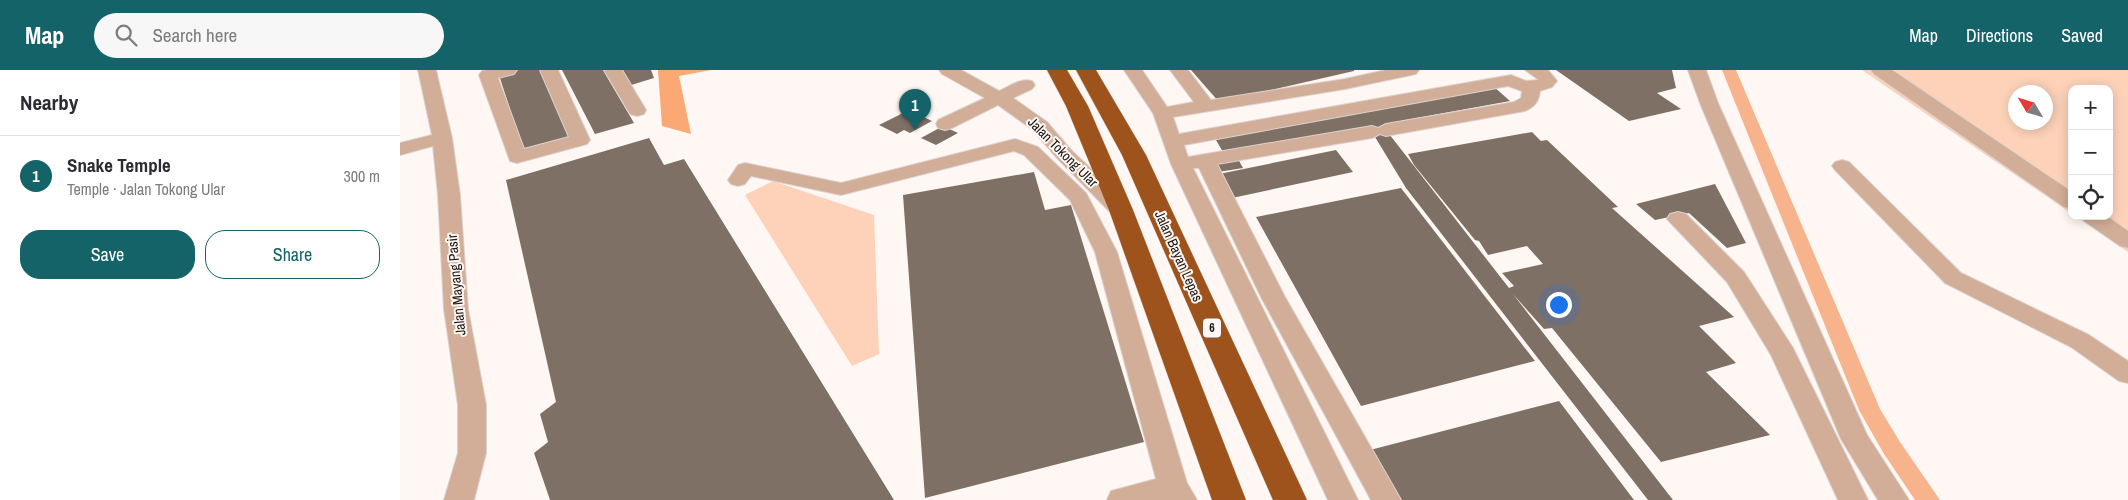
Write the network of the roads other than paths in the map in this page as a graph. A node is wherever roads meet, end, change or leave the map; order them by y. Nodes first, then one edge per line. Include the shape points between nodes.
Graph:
1 (427, 70) edge
2 (508, 70) edge
3 (549, 70) edge
4 (613, 70) edge
5 (948, 70) edge
6 (1057, 70) edge
7 (1086, 70) edge
8 (1133, 70) edge
9 (1179, 70) edge
10 (1410, 70) edge
11 (1698, 70) edge
12 (1880, 70) edge
13 (1512, 75) edge
14 (1532, 79) edge
15 (1026, 85) dead end
16 (998, 98) junction
17 (1206, 106) junction
18 (637, 110) dead end
19 (1162, 113) junction
20 (945, 124) dead end
21 (442, 138) junction
22 (1172, 138) junction
23 (400, 148) edge
24 (1193, 162) junction
25 (1842, 166) dead end
26 (738, 180) dead end
27 (2068, 199) edge
28 (1121, 210) junction
29 (1678, 219) dead end
30 (2098, 220) edge
31 (2128, 241) edge
32 (1273, 297) junction
33 (1247, 301) junction
34 (2128, 374) edge
35 (1178, 493) edge
36 (459, 500) edge
37 (1122, 500) edge
38 (1229, 500) edge
39 (1290, 500) edge
40 (1343, 500) edge
41 (1386, 500) edge
42 (1853, 500) edge
43 (1894, 500) edge

1 - 21 street, Jalan Mayang Pasir
2 - 3 street via 488,75 517,157 580,140
4 - 18 street
5 - 16 street, Jalan Tokong Ular
6 - 28 highway via 1077,106
7 - 39 highway, Jalan Bayan Lepas / 6 via 1134,155
8 - 19 street
9 - 17 street
10 - 17 street
11 - 43 street via 1709,103 1855,439
12 - 27 street
13 - 14 street via 1519,85
13 - 22 street
14 - 24 street via 1531,98 1527,104 1518,107
15 - 16 street
16 - 20 street
16 - 28 street, Jalan Tokong Ular via 1040,126
17 - 19 street
19 - 22 street
21 - 23 street
21 - 36 street, Jalan Mayang Pasir via 456,309 472,406 472,454
22 - 24 street
24 - 32 street
24 - 33 street
25 - 34 street via 1953,278 2080,341
26 - 35 street via 745,169 841,189 1015,145 1031,151 1079,197 1106,252
28 - 38 highway
29 - 42 street via 1736,278 1784,354
30 - 31 street
32 - 33 street
32 - 41 street
33 - 40 street
35 - 37 street

